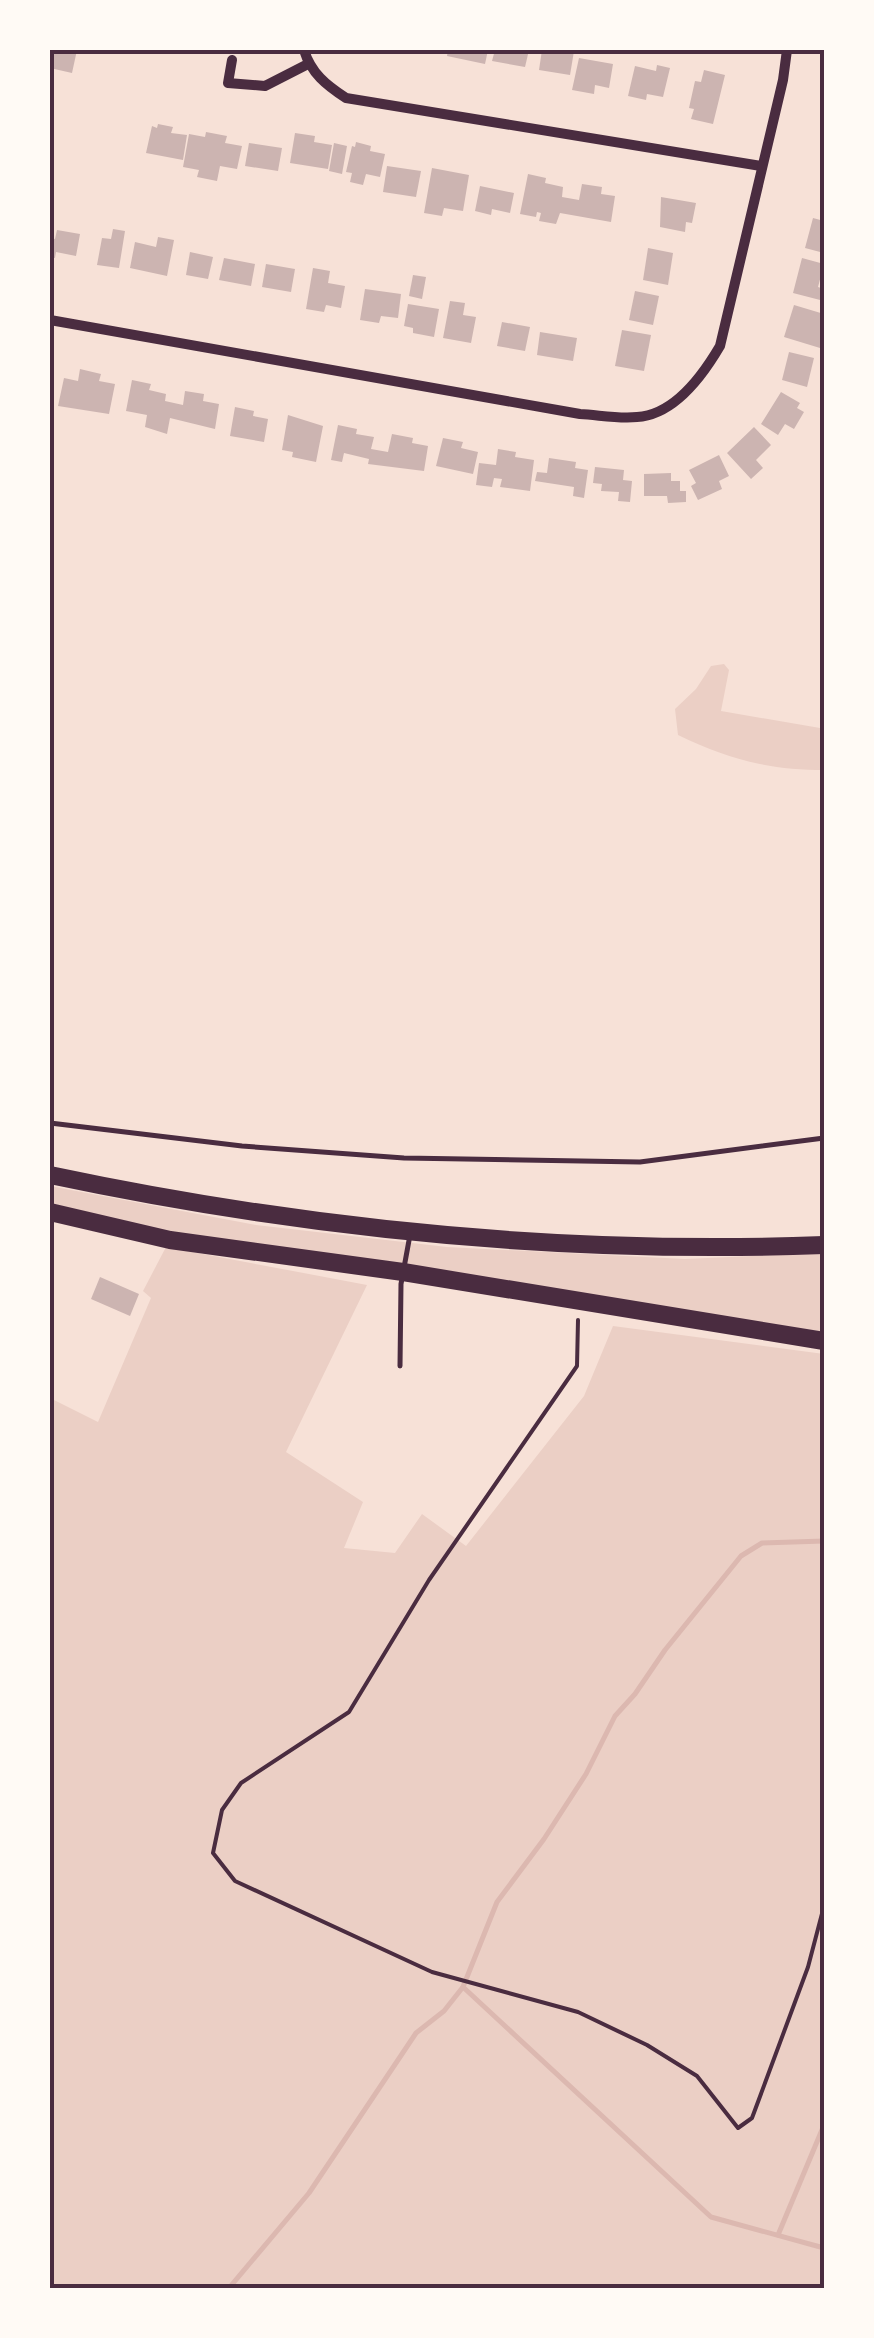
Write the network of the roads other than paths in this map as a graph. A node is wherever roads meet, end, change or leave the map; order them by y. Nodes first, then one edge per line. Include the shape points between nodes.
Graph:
1 (304, 50) edge
2 (786, 50) edge
3 (232, 60) dead end
4 (308, 64) junction
5 (228, 83) junction
6 (225, 97) dead end
7 (761, 166) junction
8 (50, 320) edge
9 (50, 1122) edge
10 (824, 1138) edge
11 (50, 1176) edge
12 (50, 1212) edge
13 (410, 1234) junction
14 (824, 1245) edge
15 (403, 1272) junction
16 (824, 1342) edge
17 (400, 1366) dead end

1 - 4 street
2 - 7 street
3 - 5 street
4 - 5 street via 265,86
4 - 7 street via 346,98
5 - 6 street
7 - 8 street via 720,346 686,391 662,411 640,418 580,414
9 - 10 lane via 404,1158 640,1162
11 - 13 highway
12 - 15 highway via 170,1240
13 - 14 highway via 676,1247
13 - 15 lane
15 - 16 highway
15 - 17 lane

